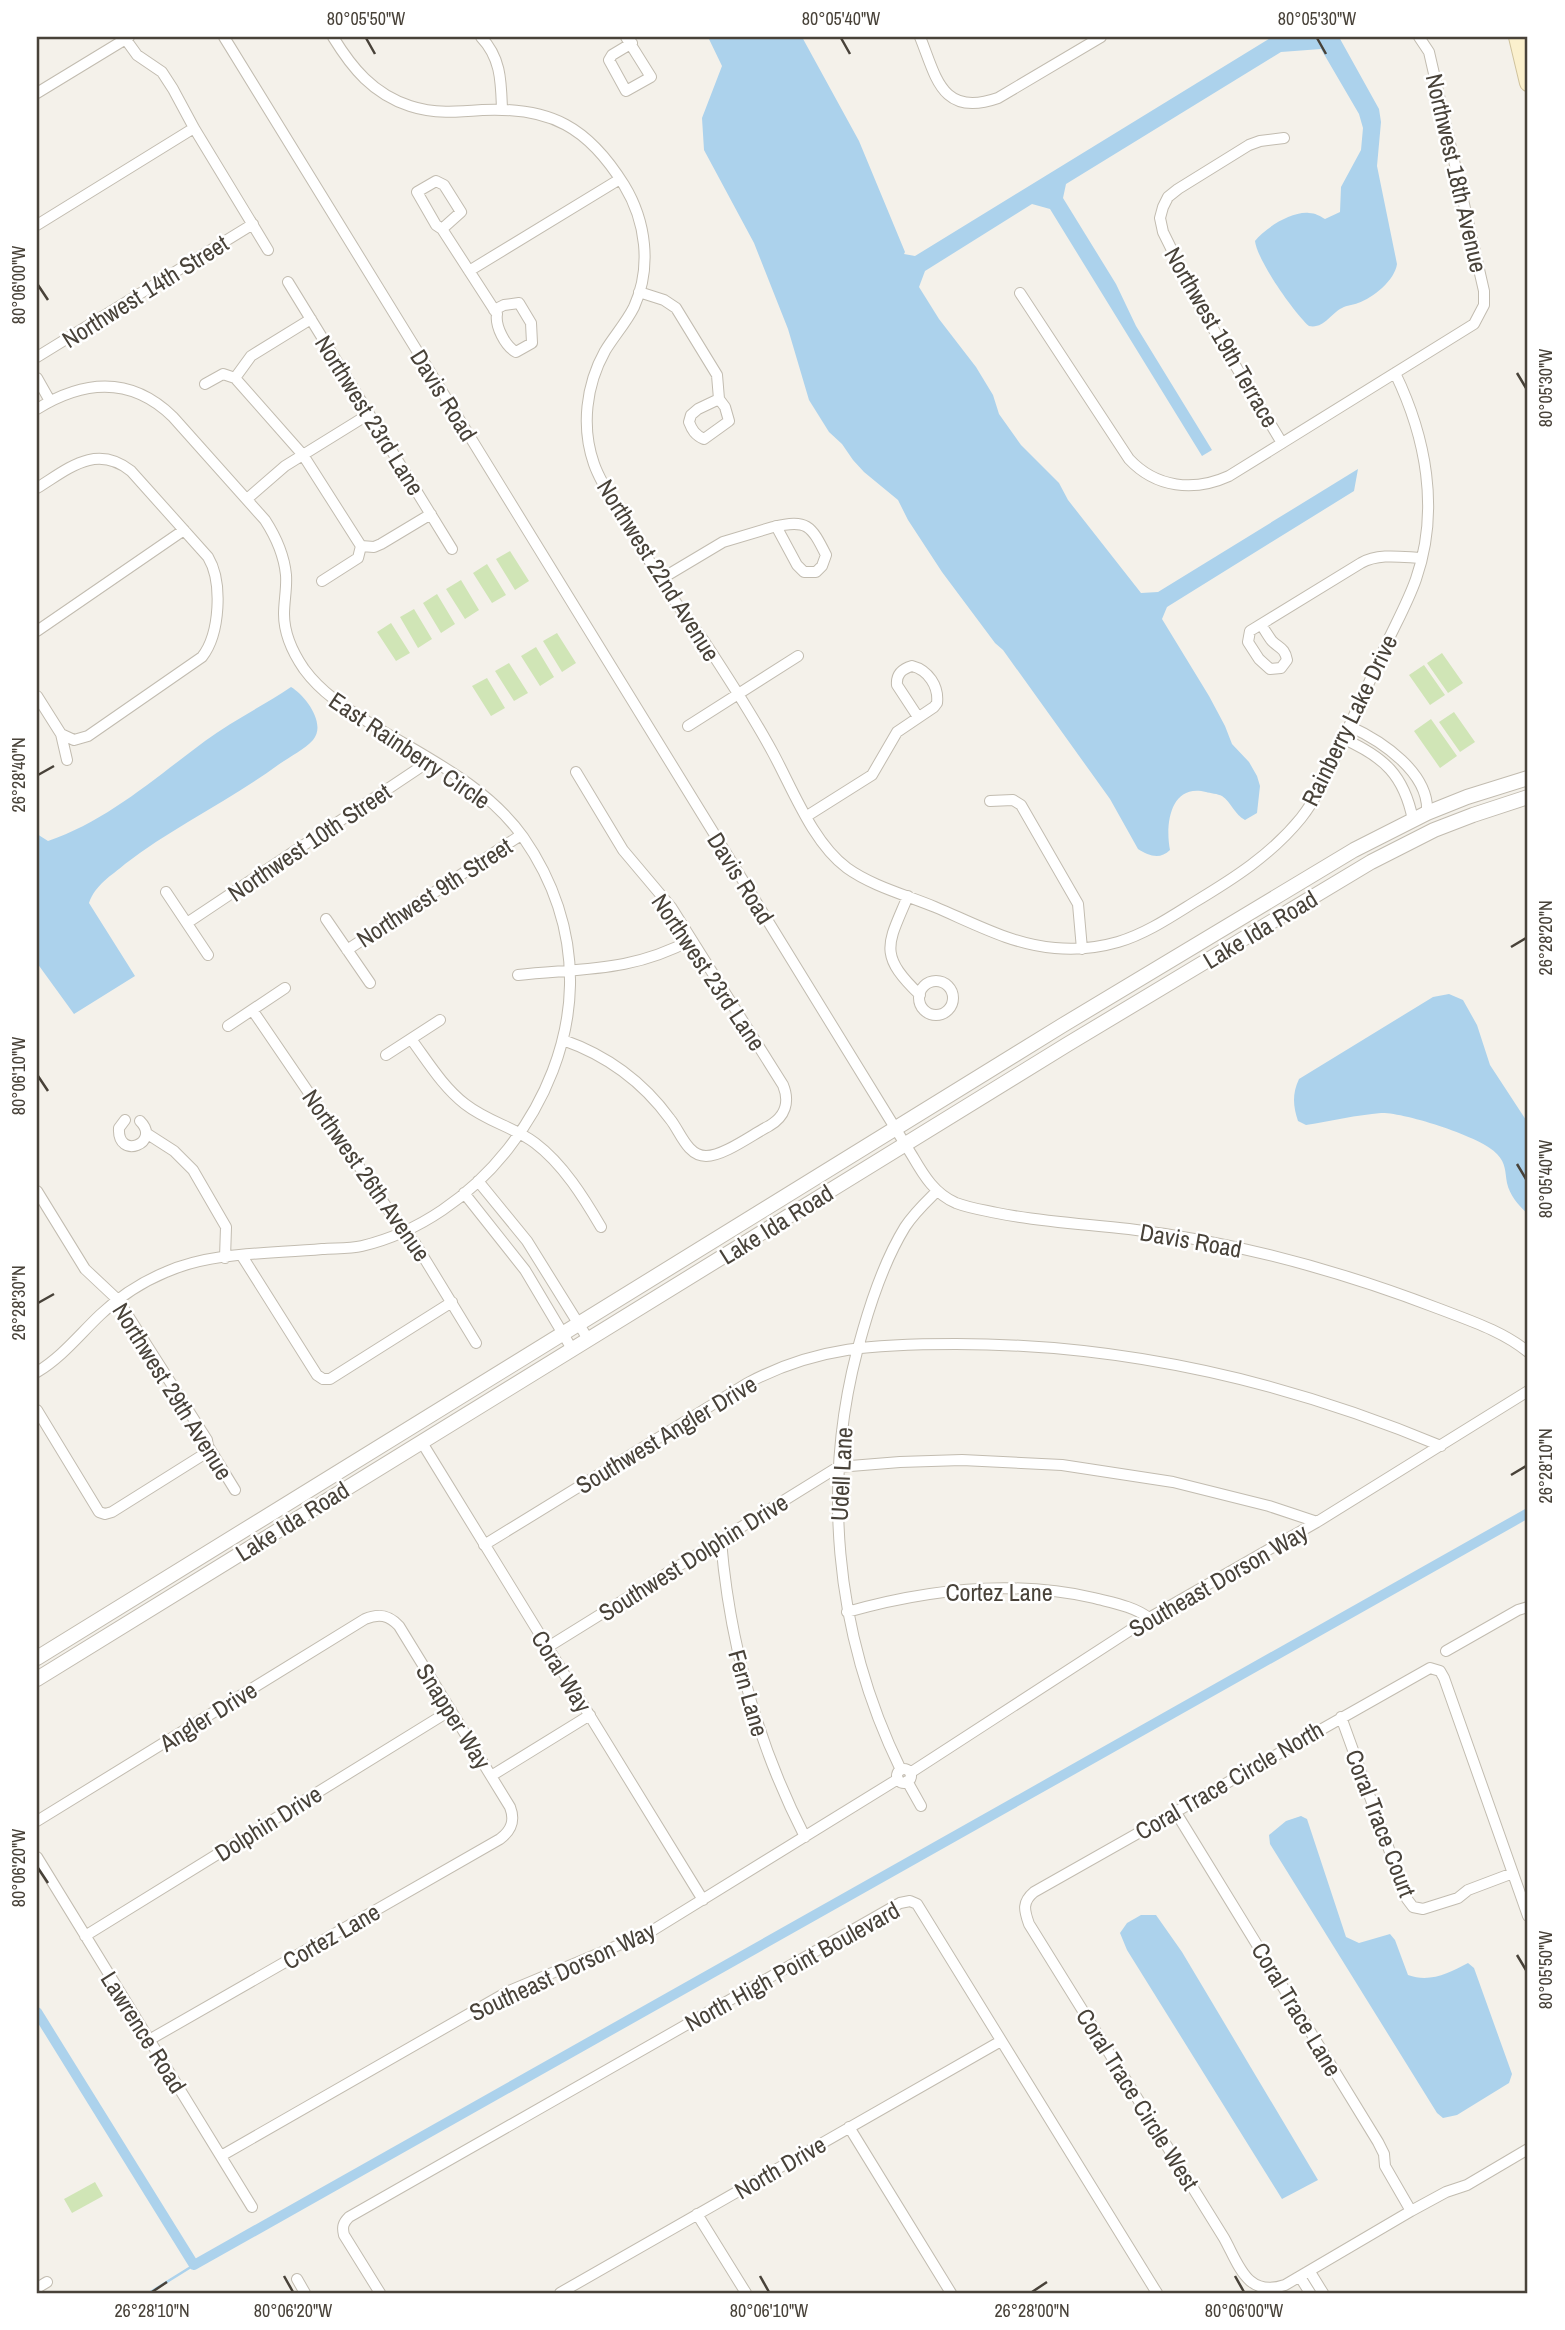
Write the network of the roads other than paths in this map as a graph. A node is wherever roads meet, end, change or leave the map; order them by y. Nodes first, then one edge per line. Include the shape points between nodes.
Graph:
1 (126, 37) edge
2 (224, 37) edge
3 (333, 37) edge
4 (481, 37) edge
5 (920, 37) edge
6 (1101, 37) edge
7 (1419, 37) edge
8 (1517, 37) edge
9 (1528, 83) edge
10 (37, 93) edge
11 (502, 109) junction
12 (194, 128) junction
13 (1284, 138) dead end
14 (620, 178) junction
15 (253, 224) junction
16 (37, 225) edge
17 (442, 229) junction
18 (268, 250) dead end
19 (469, 271) junction
20 (288, 282) dead end
21 (639, 292) junction
22 (1020, 293) dead end
23 (494, 310) junction
24 (311, 319) junction
25 (37, 357) edge
26 (1395, 373) junction
27 (37, 378) edge
28 (235, 378) junction
29 (205, 384) dead end
30 (719, 399) dead end
31 (50, 401) junction
32 (37, 409) edge
33 (369, 414) junction
34 (1282, 443) junction
35 (303, 455) junction
36 (37, 488) edge
37 (247, 499) junction
38 (431, 514) junction
39 (776, 526) junction
40 (184, 530) junction
41 (361, 546) junction
42 (452, 549) dead end
43 (1422, 558) junction
44 (661, 579) junction
45 (322, 581) dead end
46 (1261, 625) dead end
47 (37, 631) edge
48 (798, 656) dead end
49 (738, 695) junction
50 (37, 696) edge
51 (918, 717) junction
52 (688, 726) dead end
53 (1349, 726) junction
54 (61, 734) junction
55 (1344, 738) junction
56 (67, 760) dead end
57 (431, 760) junction
58 (576, 772) dead end
59 (1528, 778) edge
60 (1528, 797) edge
61 (990, 801) dead end
62 (1427, 813) junction
63 (807, 816) junction
64 (1413, 820) junction
65 (521, 835) junction
66 (1393, 849) junction
67 (166, 892) dead end
68 (908, 896) junction
69 (326, 919) dead end
70 (187, 923) junction
71 (691, 940) junction
72 (1083, 949) junction
73 (347, 950) junction
74 (208, 955) dead end
75 (1161, 966) junction
76 (570, 970) junction
77 (518, 975) dead end
78 (370, 983) dead end
79 (285, 988) dead end
80 (919, 995) dead end
81 (1146, 997) junction
82 (253, 1011) junction
83 (440, 1020) dead end
84 (228, 1026) dead end
85 (411, 1039) junction
86 (563, 1040) junction
87 (386, 1055) dead end
88 (125, 1120) dead end
89 (140, 1121) dead end
90 (895, 1129) junction
91 (146, 1133) junction
92 (519, 1133) junction
93 (905, 1145) junction
94 (478, 1181) junction
95 (37, 1191) edge
96 (937, 1191) junction
97 (464, 1193) junction
98 (601, 1227) dead end
99 (403, 1231) junction
100 (242, 1256) junction
101 (225, 1258) junction
102 (118, 1300) junction
103 (452, 1302) junction
104 (579, 1324) junction
105 (563, 1334) junction
106 (588, 1339) junction
107 (476, 1343) dead end
108 (858, 1348) junction
109 (572, 1349) junction
110 (1528, 1352) edge
111 (37, 1372) edge
112 (1528, 1391) edge
113 (37, 1410) edge
114 (421, 1441) junction
115 (208, 1446) junction
116 (1441, 1446) junction
117 (838, 1467) junction
118 (235, 1490) dead end
119 (1317, 1522) junction
120 (721, 1541) junction
121 (484, 1545) junction
122 (1528, 1607) edge
123 (847, 1612) junction
124 (380, 1615) joint
125 (1149, 1618) junction
126 (548, 1647) junction
127 (1446, 1651) dead end
128 (37, 1658) edge
129 (37, 1679) edge
130 (451, 1710) junction
131 (590, 1715) junction
132 (1341, 1717) junction
133 (491, 1776) junction
134 (904, 1776) junction
135 (921, 1805) dead end
136 (1175, 1811) junction
137 (37, 1821) edge
138 (510, 1828) joint
139 (805, 1837) junction
140 (37, 1857) edge
141 (1513, 1873) junction
142 (704, 1900) junction
143 (1025, 1901) joint
144 (1528, 1916) edge
145 (85, 1936) junction
146 (149, 2040) junction
147 (1001, 2041) junction
148 (849, 2127) junction
149 (1528, 2148) edge
150 (221, 2156) junction
151 (252, 2207) dead end
152 (1411, 2211) junction
153 (697, 2214) junction
154 (1305, 2274) junction
155 (297, 2280) dead end
156 (305, 2293) edge
157 (380, 2293) edge
158 (559, 2293) edge
159 (746, 2293) edge
160 (951, 2293) edge
161 (1157, 2293) edge
162 (1310, 2293) edge
163 (1322, 2293) edge

1 - 10 street
1 - 12 street via 137,55 162,72
2 - 90 street, Davis Road
3 - 11 street, Northwest 22nd Avenue via 357,72 397,101 446,112
4 - 11 street via 498,63
5 - 6 street via 936,81 946,92 958,100 982,103
7 - 26 street, Northwest 18th Avenue via 1429,52 1484,291 1482,312 1474,324
8 - 9 main road
11 - 14 street, Northwest 22nd Avenue via 533,112 565,123 592,142
12 - 15 street
12 - 16 street
13 - 34 street, Northwest 19th Terrace via 1249,145 1178,189 1168,197 1160,218 1200,307
14 - 19 street
14 - 21 street, Northwest 22nd Avenue via 643,233 645,259
15 - 18 street
15 - 25 street, Northwest 14th Street
17 - 17 street via 461,212 444,185 436,181 417,192
17 - 19 street
19 - 23 street
20 - 24 street, Northwest 23rd Lane
21 - 30 street via 676,308 717,375
21 - 44 street, Northwest 22nd Avenue via 595,373 588,399 587,434 603,484
22 - 34 street via 1129,459 1144,473 1196,486 1229,476
23 - 23 street via 510,348 516,352 532,343 531,323 519,303
24 - 28 street via 251,356
24 - 33 street, Northwest 23rd Lane
26 - 34 street
26 - 43 street, Rainberry Lake Drive via 1423,450 1428,496
27 - 31 street
28 - 29 street via 223,374
28 - 35 street
31 - 32 street, East Rainberry Circle
31 - 37 street, East Rainberry Circle via 92,387 121,388 143,395 173,416
33 - 35 street
33 - 38 street, Northwest 23rd Lane
35 - 37 street
35 - 41 street
36 - 40 street via 88,459 111,460 125,466
37 - 57 street, East Rainberry Circle via 280,547 286,577 285,627 303,667 340,705
38 - 41 street via 381,544
38 - 42 street, Northwest 23rd Lane
39 - 39 street via 808,526 826,555 822,566 816,572 804,572
39 - 44 street via 723,542
40 - 47 street
40 - 54 street via 208,557 216,576 213,637 207,651 88,736 74,740
41 - 45 street via 358,558
43 - 46 street via 1368,559
43 - 53 street, Rainberry Lake Drive
44 - 49 street, Northwest 22nd Avenue
48 - 49 street
49 - 52 street
49 - 63 street, Northwest 22nd Avenue
50 - 54 street
51 - 51 street via 934,707 938,696 928,675 912,666 900,672 897,685
51 - 63 street via 892,738 872,775
53 - 55 street, Rainberry Lake Drive
53 - 62 street via 1377,740 1417,779 1426,794
54 - 56 street
55 - 64 street via 1371,751 1394,775 1408,796
55 - 72 street, Rainberry Lake Drive via 1319,793 1289,832 1253,864 1146,931
57 - 65 street, East Rainberry Circle via 484,796
57 - 70 street, Northwest 10th Street
58 - 71 street, Northwest 23rd Lane via 623,850 671,907
59 - 62 street, Lake Ida Road
60 - 66 street, Lake Ida Road via 1473,814
61 - 72 street via 1013,800 1021,805 1075,897
62 - 64 street, Lake Ida Road
62 - 66 street via 1417,829
63 - 68 street, Northwest 22nd Avenue via 827,848 847,868
64 - 75 street, Lake Ida Road via 1354,850
65 - 73 street, Northwest 9th Street
65 - 76 street, East Rainberry Circle via 558,904
66 - 81 street, Lake Ida Road
67 - 70 street
68 - 72 street, Northwest 22nd Avenue via 1031,945
68 - 80 street via 890,938 889,952
69 - 73 street, Northwest 9th Street
70 - 74 street
71 - 76 street via 636,963
71 - 86 street, Northwest 23rd Lane via 783,1085 786,1105 775,1122 719,1153 694,1152 636,1082
73 - 78 street, Northwest 9th Street
75 - 81 street via 1146,988
75 - 90 street, Lake Ida Road
76 - 77 street
76 - 86 street, East Rainberry Circle
79 - 82 street
81 - 93 street, Lake Ida Road
82 - 84 street
82 - 99 street, Northwest 26th Avenue
83 - 85 street
85 - 87 street
85 - 92 street via 459,1099
86 - 92 street, East Rainberry Circle via 545,1089
88 - 91 street via 118,1133 124,1144 136,1146
89 - 91 street
90 - 93 street, Davis Road
90 - 104 street, Lake Ida Road
91 - 101 street via 174,1150 193,1170 226,1227
92 - 94 street, East Rainberry Circle
92 - 98 street via 555,1163
93 - 96 street, Davis Road
93 - 106 street, Lake Ida Road
94 - 97 street, East Rainberry Circle
94 - 104 street via 527,1241
95 - 102 street, Northwest 29th Avenue via 85,1269
96 - 108 street, Udell Lane via 917,1211 894,1248
96 - 110 street, Davis Road via 956,1203 991,1212 1150,1232 1285,1259 1455,1315
97 - 99 street, East Rainberry Circle
97 - 105 street via 525,1270
99 - 100 street, East Rainberry Circle via 360,1246
99 - 103 street, Northwest 26th Avenue
100 - 101 street, East Rainberry Circle
100 - 103 street via 323,1379 330,1379
101 - 102 street, East Rainberry Circle via 169,1270
102 - 111 street, East Rainberry Circle
102 - 115 street, Northwest 29th Avenue
103 - 107 street, Northwest 26th Avenue
104 - 105 street, Lake Ida Road
104 - 106 street
105 - 109 street
105 - 128 street, Lake Ida Road
106 - 109 street, Lake Ida Road
108 - 116 street, Southwest Angler Drive via 1012,1345 1152,1360 1306,1395
108 - 117 street, Udell Lane
108 - 121 street, Southwest Angler Drive via 813,1355 770,1371
109 - 114 street, Lake Ida Road
112 - 116 street, Southeast Dorson Way
113 - 115 street via 99,1512 105,1514 206,1453
114 - 121 street, Coral Way
114 - 129 street, Lake Ida Road
115 - 118 street, Northwest 29th Avenue
116 - 119 street, Southeast Dorson Way
117 - 119 street via 962,1460 1062,1465 1173,1482
117 - 120 street, Southwest Dolphin Drive
117 - 123 street, Udell Lane via 838,1539
119 - 125 street, Southeast Dorson Way
120 - 126 street, Southwest Dolphin Drive
120 - 139 street, Fern Lane via 730,1621 748,1700 775,1776
121 - 126 street, Coral Way
122 - 127 street
123 - 125 street, Cortez Lane via 921,1593 1018,1588 1096,1599 1138,1610
123 - 134 street, Udell Lane via 875,1710
124 - 130 street, Snapper Way via 399,1626
124 - 137 street, Angler Drive via 365,1619
125 - 134 street, Southeast Dorson Way
126 - 131 street, Coral Way
130 - 133 street, Snapper Way
130 - 145 street, Dolphin Drive
131 - 133 street
131 - 142 street, Coral Way
132 - 136 street, Coral Trace Circle North
132 - 141 street, Coral Trace Court via 1413,1907 1435,1906
132 - 141 street, Coral Trace Circle North via 1425,1669 1436,1669 1444,1678
133 - 138 street, Snapper Way via 510,1807
134 - 135 street, Udell Lane
134 - 139 street, Southeast Dorson Way
136 - 143 street, Coral Trace Circle North
136 - 152 street, Coral Trace Lane via 1378,2142 1385,2166
138 - 146 street, Cortez Lane via 500,1839
139 - 142 street, Southeast Dorson Way
140 - 145 street, Lawrence Road
141 - 144 street
142 - 150 street, Southeast Dorson Way via 643,1936 509,1991
143 - 154 street, Coral Trace Circle West via 1036,1935 1253,2286 1273,2289
145 - 146 street, Lawrence Road
146 - 150 street, Lawrence Road
147 - 148 street, North Drive
147 - 157 street, North High Point Boulevard via 917,1904 900,1903 349,2217 342,2228 344,2235
147 - 161 street, North High Point Boulevard
148 - 153 street, North Drive
148 - 160 street
149 - 152 street via 1467,2185
150 - 151 street, Lawrence Road
152 - 154 street
153 - 158 street, North Drive
153 - 159 street
154 - 162 street
154 - 163 street
155 - 156 street

